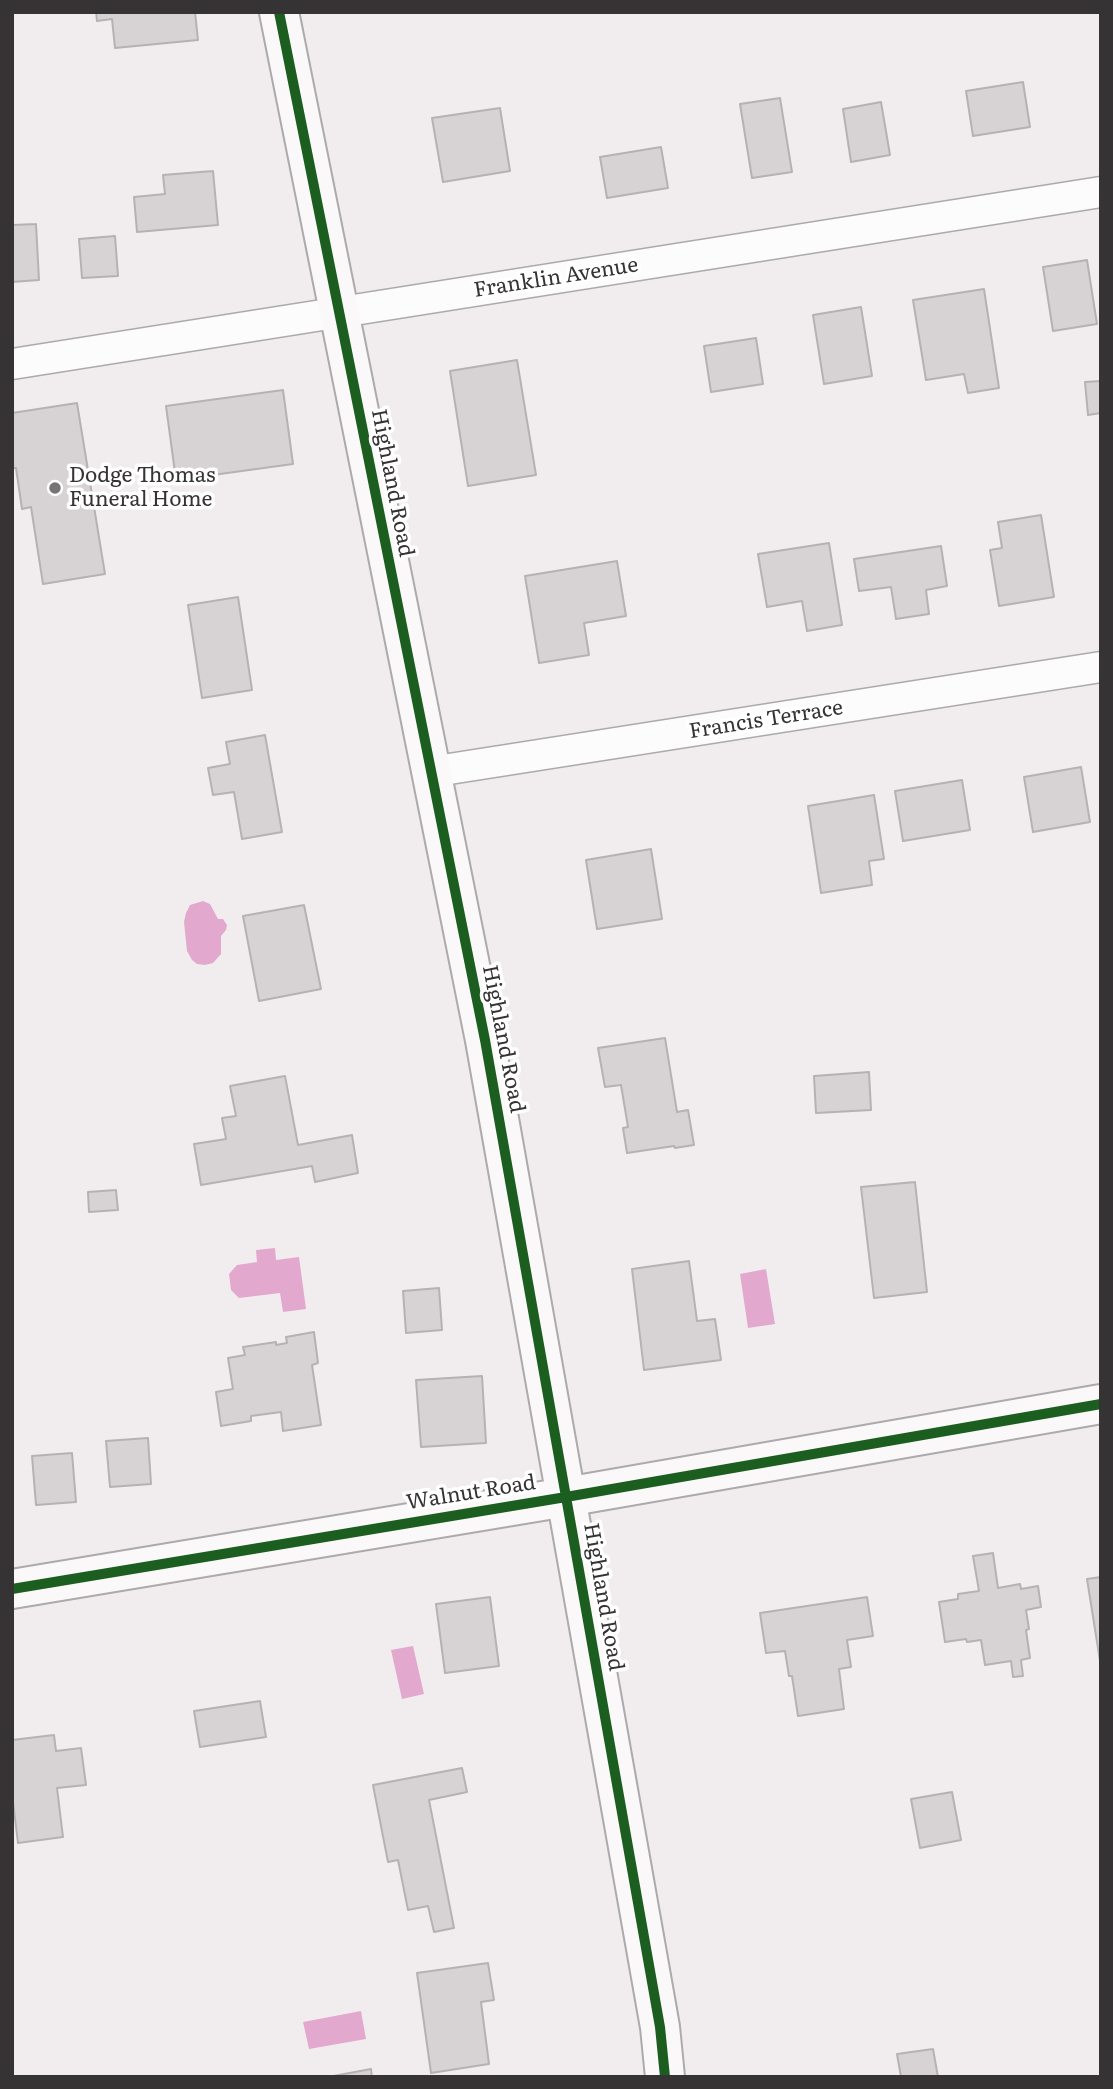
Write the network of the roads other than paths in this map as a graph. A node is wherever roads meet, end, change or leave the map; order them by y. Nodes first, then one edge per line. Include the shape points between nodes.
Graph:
1 (279, 12) edge
2 (1101, 192) edge
3 (338, 312) junction
4 (12, 364) edge
5 (1101, 667) edge
6 (430, 772) junction
7 (1101, 1404) edge
8 (566, 1497) junction
9 (12, 1589) edge
10 (665, 2077) edge

1 - 3 street, Highland Road
2 - 3 street, Franklin Avenue
3 - 4 street, Franklin Avenue
3 - 6 street, Highland Road
5 - 6 street, Francis Terrace
6 - 8 street, Highland Road via 485,1040
7 - 8 street, Walnut Road
8 - 9 street, Walnut Road
8 - 10 street, Highland Road

